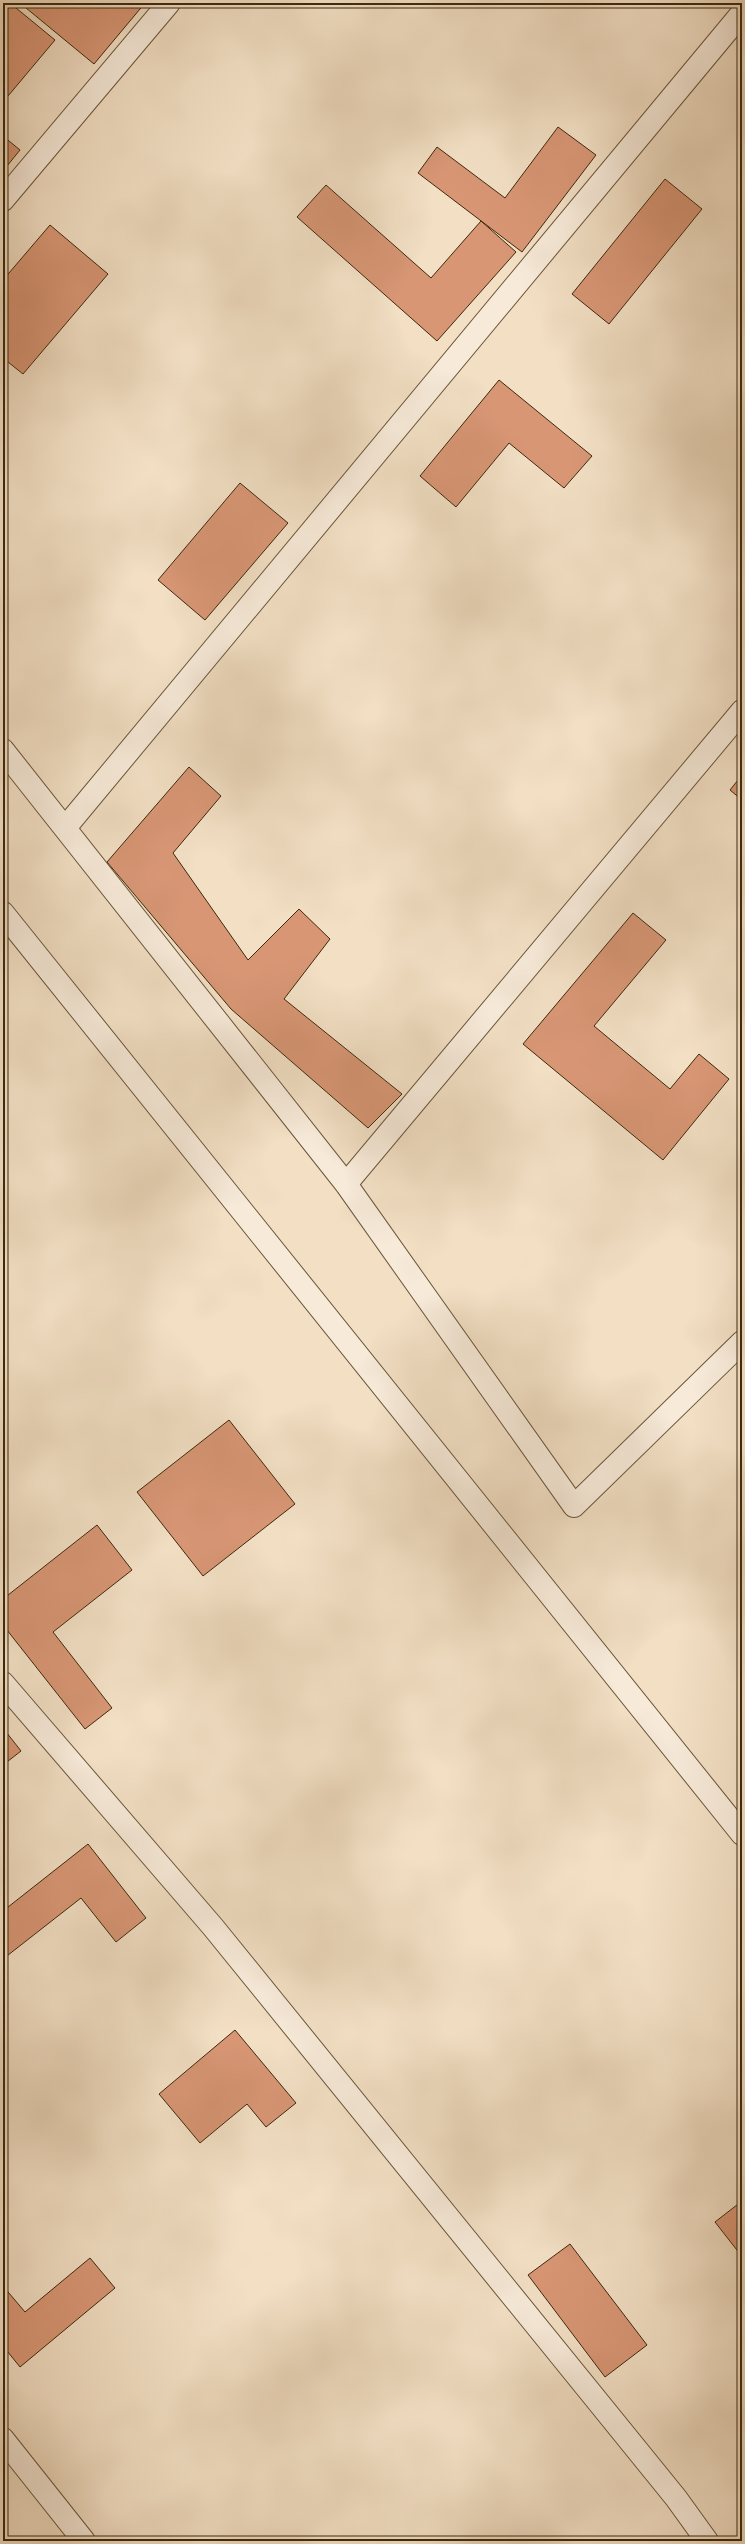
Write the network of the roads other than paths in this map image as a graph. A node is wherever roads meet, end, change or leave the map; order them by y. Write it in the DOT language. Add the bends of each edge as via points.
graph roads {
  1 [pos="169,3"];
  2 [pos="742,13"];
  3 [pos="3,200"];
  4 [pos="742,711"];
  5 [pos="3,750"];
  6 [pos="65,828"];
  7 [pos="3,913"];
  8 [pos="346,1184"];
  9 [pos="742,1342"];
  10 [pos="3,1683"];
  11 [pos="742,1834"];
  12 [pos="3,2440"];
  13 [pos="84,2541"];
  14 [pos="707,2541"];
  1 -- 3 [label="street"];
  2 -- 6 [label="street"];
  4 -- 8 [label="street"];
  5 -- 6 [label="street"];
  6 -- 8 [label="street"];
  7 -- 11 [label="street"];
  8 -- 9 [label="street" via="574,1506"];
  10 -- 14 [label="street" via="213,1928 676,2498"];
  12 -- 13 [label="street"];
}
